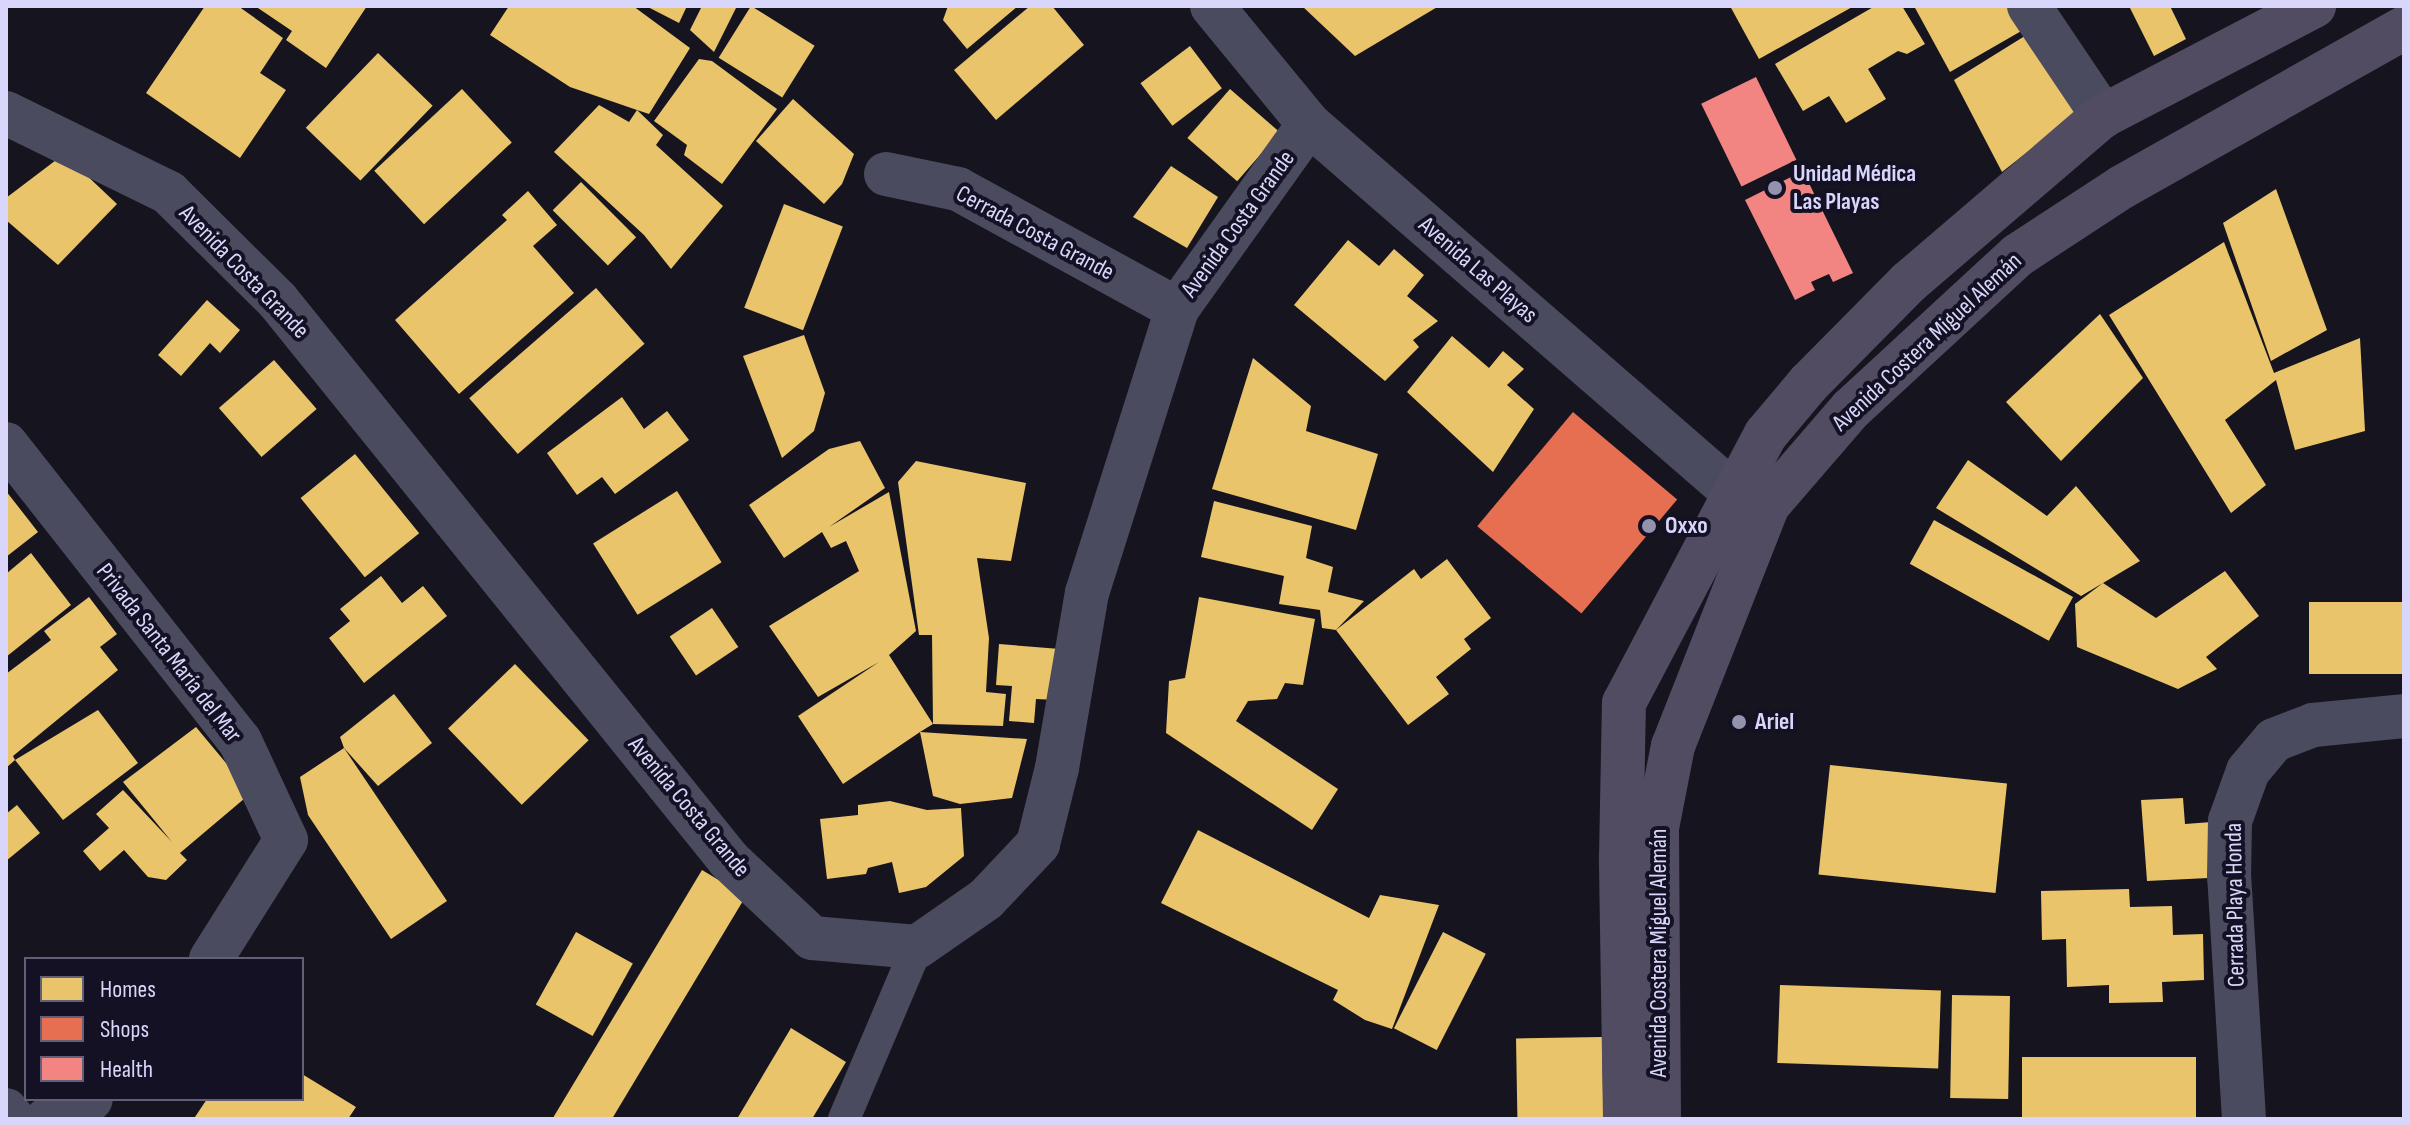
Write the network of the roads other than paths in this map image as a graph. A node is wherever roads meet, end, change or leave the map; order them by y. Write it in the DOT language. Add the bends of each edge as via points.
graph roads {
  1 [pos="1212,6"];
  2 [pos="2029,6"];
  3 [pos="2314,6"];
  4 [pos="2404,28"];
  5 [pos="6,113"];
  6 [pos="2103,116"];
  7 [pos="1309,124"];
  8 [pos="886,174"];
  9 [pos="1177,309"];
  10 [pos="6,444"];
  11 [pos="1750,498"];
  12 [pos="2404,716"];
  13 [pos="917,947"];
  14 [pos="212,957"];
  15 [pos="87,1101"];
  16 [pos="6,1110"];
  17 [pos="13,1119"];
  18 [pos="47,1119"];
  19 [pos="844,1119"];
  20 [pos="1625,1119"];
  21 [pos="1659,1119"];
  22 [pos="2244,1119"];
  1 -- 7 [label="street, Avenida Las Playas"];
  2 -- 6 [label="street"];
  3 -- 6 [label="main road, Avenida Costera Miguel Alemán"];
  4 -- 11 [label="main road, Avenida Costera Miguel Alemán" via="2122,187 2018,255"];
  5 -- 13 [label="street, Avenida Costa Grande" via="169,193 278,301 729,860 812,938"];
  6 -- 11 [label="main road, Avenida Costera Miguel Alemán" via="1909,282 1809,383 1766,434"];
  7 -- 9 [label="street, Avenida Costa Grande"];
  7 -- 11 [label="street, Avenida Las Playas"];
  8 -- 9 [label="street, Cerrada Costa Grande" via="958,189"];
  9 -- 13 [label="street, Avenida Costa Grande" via="1087,593 1057,768 1038,844 986,899"];
  10 -- 14 [label="street, Privada Santa María del Mar" via="240,741 286,840"];
  11 -- 20 [label="main road, Avenida Costera Miguel Alemán" via="1624,703"];
  11 -- 21 [label="main road, Avenida Costera Miguel Alemán" via="1673,746 1657,828"];
  12 -- 22 [label="street, Cerrada Playa Honda" via="2313,725 2274,740 2248,771 2230,821 2229,877"];
  13 -- 19 [label="lane"];
  15 -- 18 [label="street"];
  16 -- 17 [label="street"];
}
